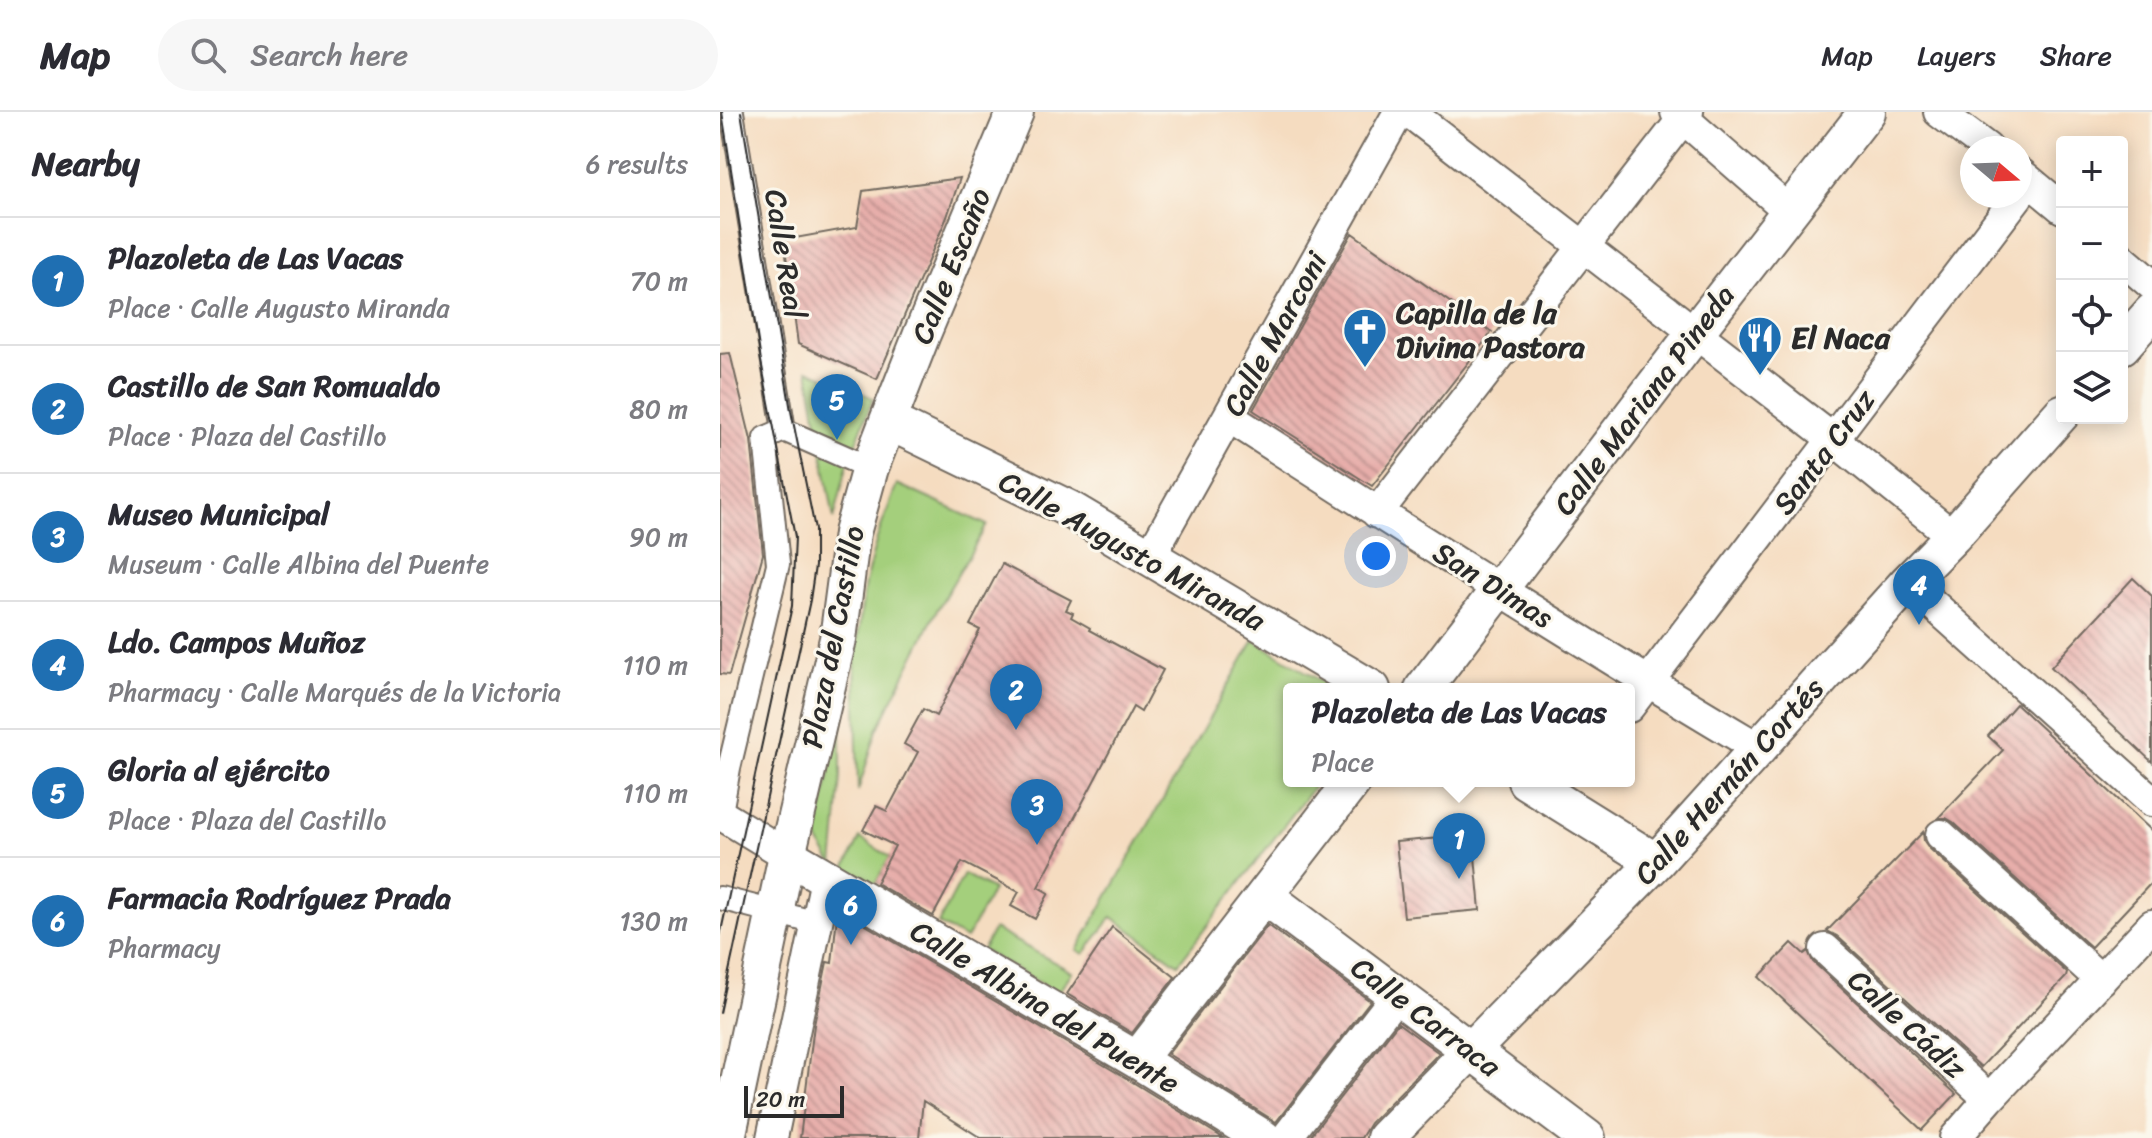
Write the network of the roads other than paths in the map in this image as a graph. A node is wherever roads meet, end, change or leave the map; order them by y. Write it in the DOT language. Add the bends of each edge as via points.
graph roads {
  1 [pos="732,112"];
  2 [pos="1015,112"];
  3 [pos="1399,112"];
  4 [pos="1409,112"];
  5 [pos="1867,112"];
  6 [pos="1939,112"];
  7 [pos="1683,114"];
  8 [pos="1971,136"];
  9 [pos="2032,192"];
  10 [pos="2056,205"];
  11 [pos="2006,208"];
  12 [pos="1789,211"];
  13 [pos="1582,247"];
  14 [pos="2128,264"];
  15 [pos="2152,285"];
  16 [pos="2152,312"];
  17 [pos="1695,333"];
  18 [pos="2128,339"];
  19 [pos="1229,417"];
  20 [pos="2056,420"];
  21 [pos="888,421"];
  22 [pos="784,430"];
  23 [pos="1834,440"];
  24 [pos="870,468"];
  25 [pos="1377,513"];
  26 [pos="1953,536"];
  27 [pos="1150,556"];
  28 [pos="1908,582"];
  29 [pos="1501,589"];
  30 [pos="1648,682"];
  31 [pos="1362,683"];
  32 [pos="1428,683"];
  33 [pos="1635,699"];
  34 [pos="1760,749"];
  35 [pos="1348,787"];
  36 [pos="1565,790"];
  37 [pos="2152,801"];
  38 [pos="720,815"];
  39 [pos="1941,835"];
  40 [pos="787,855"];
  41 [pos="1656,862"];
  42 [pos="826,879"];
  43 [pos="1265,896"];
  44 [pos="720,898"];
  45 [pos="775,912"];
  46 [pos="817,923"];
  47 [pos="2152,925"];
  48 [pos="1825,949"];
  49 [pos="2101,980"];
  50 [pos="1397,995"];
  51 [pos="1472,1051"];
  52 [pos="1137,1060"];
  53 [pos="1989,1099"];
  54 [pos="727,1138"];
  55 [pos="772,1138"];
  56 [pos="1263,1138"];
  57 [pos="1286,1138"];
  58 [pos="1385,1138"];
  59 [pos="1587,1138"];
  60 [pos="1955,1138"];
  1 -- 22 [label="street, Calle Real"];
  2 -- 21 [label="street, Calle Escaño"];
  3 -- 19 [label="street, Calle Marconi"];
  4 -- 13 [label="street"];
  5 -- 12 [label="street, Calle Mariana Pineda"];
  6 -- 8 [label="street"];
  7 -- 12 [label="street"];
  7 -- 13 [label="street"];
  9 -- 10 [label="street"];
  11 -- 23 [label="street, Santa Cruz"];
  12 -- 17 [label="street, Calle Mariana Pineda"];
  13 -- 17 [label="street"];
  13 -- 25 [label="street"];
  14 -- 15 [label="street"];
  16 -- 18 [label="street"];
  17 -- 23 [label="street"];
  17 -- 29 [label="street, Calle Mariana Pineda"];
  19 -- 25 [label="street, San Dimas"];
  19 -- 27 [label="street, Calle Marconi"];
  20 -- 26 [label="street, Calle Hernán Cortés"];
  21 -- 24 [label="street, Plaza del Castillo"];
  21 -- 27 [label="street, Calle Augusto Miranda" via="1069,509"];
  22 -- 24 [label="street"];
  22 -- 38 [label="street" via="765,438 778,564"];
  23 -- 26 [label="street"];
  23 -- 30 [label="street, Santa Cruz"];
  24 -- 40 [label="street, Plaza del Castillo" via="852,533 838,639"];
  25 -- 29 [label="street, San Dimas"];
  26 -- 28 [label="street, Calle Hernán Cortés"];
  27 -- 31 [label="street, Calle Augusto Miranda"];
  28 -- 34 [label="street, Calle Hernán Cortés"];
  28 -- 37 [label="street"];
  29 -- 30 [label="street, San Dimas"];
  29 -- 32 [label="street, Calle Mariana Pineda"];
  30 -- 33 [label="street, Santa Cruz"];
  30 -- 34 [label="street, San Dimas"];
  34 -- 41 [label="street, Calle Hernán Cortés"];
  35 -- 43 [label="street"];
  36 -- 41 [label="street"];
  38 -- 40 [label="street"];
  39 -- 49 [label="street"];
  40 -- 42 [label="street, Calle Albina del Puente"];
  40 -- 45 [label="street, Plaza del Castillo"];
  41 -- 51 [label="street, Calle Hernán Cortés"];
  42 -- 46 [label="street"];
  42 -- 52 [label="street, Calle Albina del Puente"];
  43 -- 50 [label="street, Calle Carraca"];
  43 -- 52 [label="street"];
  44 -- 45 [label="street"];
  45 -- 46 [label="street"];
  45 -- 54 [label="street, Plaza del Castillo"];
  46 -- 55 [label="street"];
  47 -- 49 [label="street"];
  48 -- 53 [label="street, Calle Cádiz"];
  49 -- 53 [label="street"];
  50 -- 51 [label="street, Calle Carraca"];
  50 -- 57 [label="street"];
  51 -- 58 [label="street, Calle Hernán Cortés"];
  51 -- 59 [label="street, Calle Carraca"];
  52 -- 56 [label="street, Calle Albina del Puente"];
  53 -- 60 [label="street"];
}
